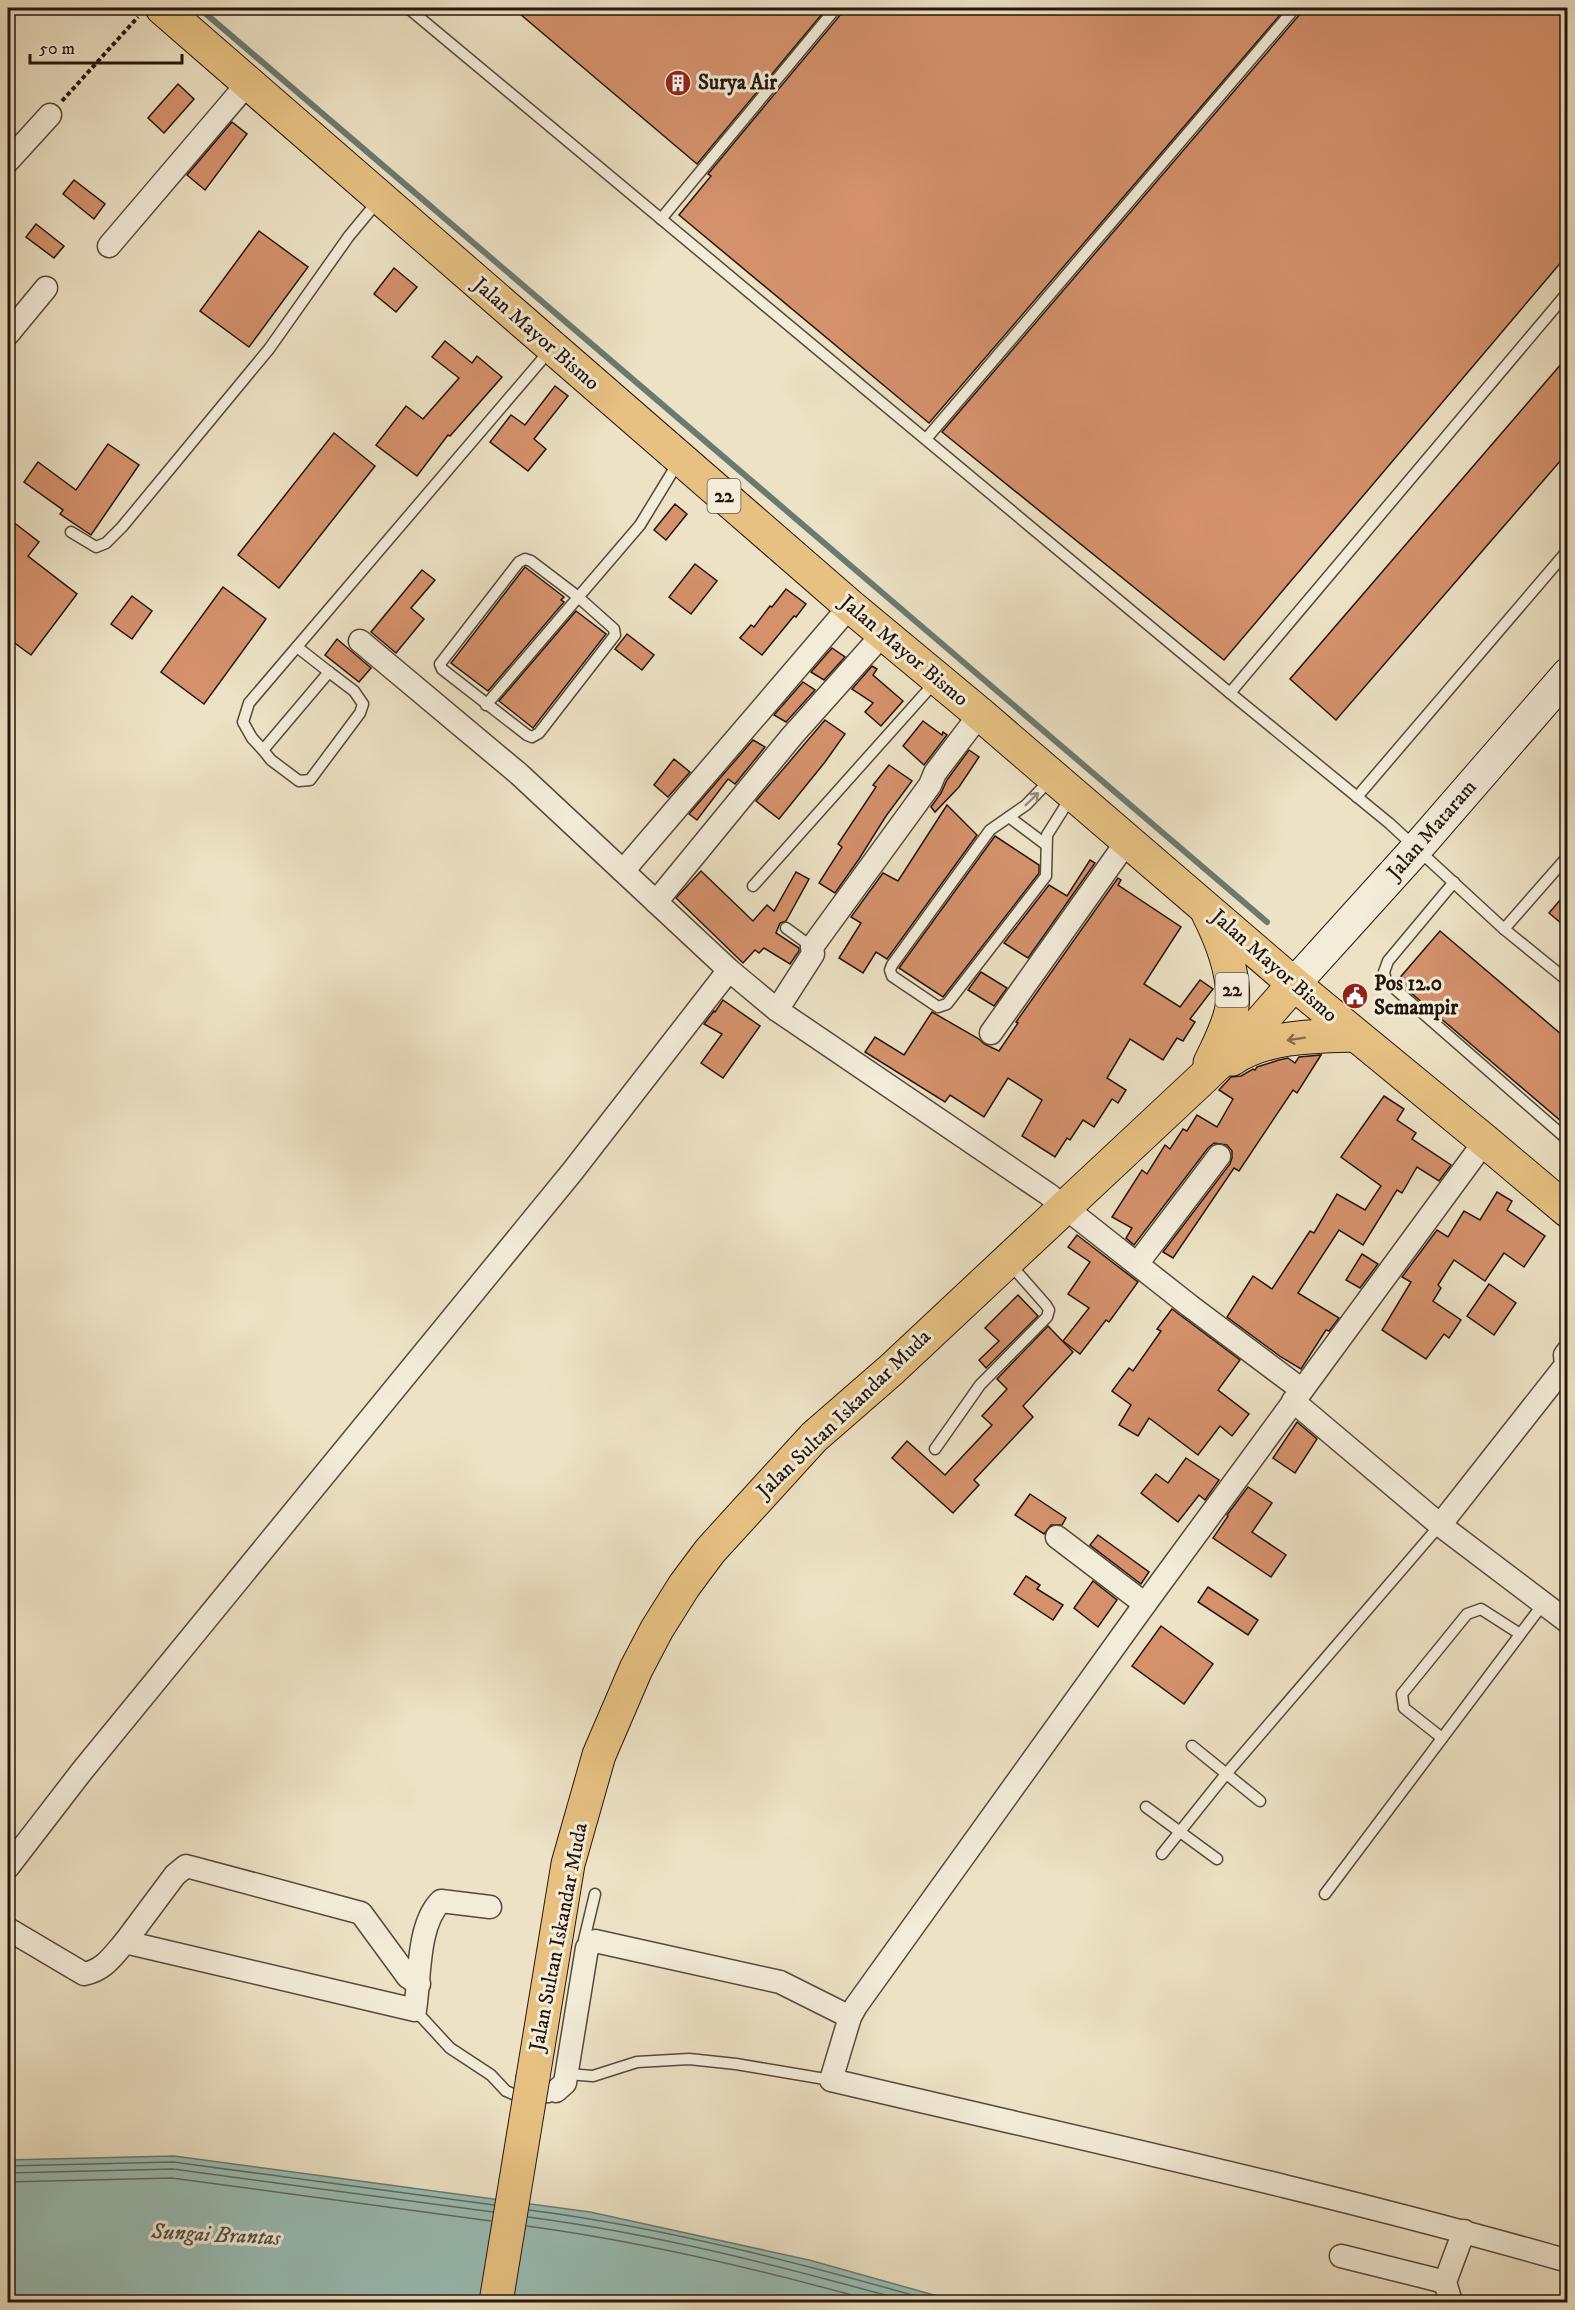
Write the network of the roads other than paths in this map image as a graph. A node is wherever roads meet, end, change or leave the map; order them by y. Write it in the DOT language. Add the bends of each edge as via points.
graph roads {
  1 [pos="408,8"];
  2 [pos="836,8"];
  3 [pos="1295,8"];
  4 [pos="150,12"];
  5 [pos="248,83"];
  6 [pos="50,115"];
  7 [pos="8,161"];
  8 [pos="380,198"];
  9 [pos="661,219"];
  10 [pos="109,246"];
  11 [pos="46,288"];
  12 [pos="1568,292"];
  13 [pos="8,334"];
  14 [pos="551,348"];
  15 [pos="926,439"];
  16 [pos="681,459"];
  17 [pos="71,532"];
  18 [pos="1568,550"];
  19 [pos="577,596"];
  20 [pos="850,606"];
  21 [pos="883,634"];
  22 [pos="360,641"];
  23 [pos="297,647"];
  24 [pos="329,672"];
  25 [pos="1568,674"];
  26 [pos="938,679"];
  27 [pos="1230,693"];
  28 [pos="486,705"];
  29 [pos="981,714"];
  30 [pos="263,750"];
  31 [pos="1063,785"];
  32 [pos="1357,797"];
  33 [pos="1009,818"];
  34 [pos="1128,840"];
  35 [pos="1045,844"];
  36 [pos="1417,848"];
  37 [pos="1568,856"];
  38 [pos="623,871"];
  39 [pos="1454,882"];
  40 [pos="753,886"];
  41 [pos="656,902"];
  42 [pos="1203,905"];
  43 [pos="786,928"];
  44 [pos="1504,929"];
  45 [pos="812,947"];
  46 [pos="729,970"];
  47 [pos="1568,981"];
  48 [pos="1294,984"];
  49 [pos="777,1010"];
  50 [pos="991,1033"];
  51 [pos="1354,1035"];
  52 [pos="1205,1076"];
  53 [pos="1568,1140"];
  54 [pos="1485,1141"];
  55 [pos="1219,1156"];
  56 [pos="1063,1207"];
  57 [pos="1568,1211"];
  58 [pos="1007,1260"];
  59 [pos="1137,1264"];
  60 [pos="1568,1351"];
  61 [pos="1298,1396"];
  62 [pos="935,1449"];
  63 [pos="1440,1525"];
  64 [pos="1057,1537"];
  65 [pos="1145,1604"];
  66 [pos="1543,1604"];
  67 [pos="1568,1622"];
  68 [pos="1520,1634"];
  69 [pos="1442,1738"];
  70 [pos="1192,1746"];
  71 [pos="1226,1774"];
  72 [pos="1260,1801"];
  73 [pos="1146,1807"];
  74 [pos="1180,1831"];
  75 [pos="1162,1854"];
  76 [pos="1217,1859"];
  77 [pos="8,1868"];
  78 [pos="595,1894"];
  79 [pos="1325,1894"];
  80 [pos="490,1907"];
  81 [pos="8,1929"];
  82 [pos="125,1942"];
  83 [pos="590,1944"];
  84 [pos="419,1984"];
  85 [pos="415,2010"];
  86 [pos="850,2017"];
  87 [pos="831,2080"];
  88 [pos="552,2081"];
  89 [pos="1464,2231"];
  90 [pos="1341,2256"];
  91 [pos="1568,2261"];
  92 [pos="1448,2292"];
  93 [pos="496,2302"];
  1 -- 9 [label="lane"];
  2 -- 9 [label="lane"];
  3 -- 15 [label="lane"];
  4 -- 5 [label="main road, 22"];
  5 -- 8 [label="main road, Jalan Mayor Bismo / 22"];
  5 -- 10 [label="street"];
  6 -- 7 [label="street"];
  8 -- 14 [label="main road, Jalan Mayor Bismo / 22"];
  8 -- 17 [label="lane" via="269,349 122,527 96,547"];
  9 -- 15 [label="lane"];
  11 -- 13 [label="street"];
  12 -- 27 [label="lane"];
  14 -- 16 [label="main road, Jalan Mayor Bismo / 22"];
  14 -- 23 [label="lane"];
  15 -- 27 [label="lane"];
  16 -- 19 [label="lane" via="640,525"];
  16 -- 20 [label="main road, Jalan Mayor Bismo / 22"];
  18 -- 32 [label="lane"];
  19 -- 28 [label="lane"];
  19 -- 28 [label="lane" via="614,629 615,635 539,734 526,735"];
  19 -- 28 [label="lane" via="531,561 519,562 440,664"];
  20 -- 21 [label="main road, Jalan Mayor Bismo / 22"];
  20 -- 38 [label="street"];
  21 -- 26 [label="main road, Jalan Mayor Bismo / 22"];
  21 -- 41 [label="street" via="792,736"];
  22 -- 38 [label="street" via="519,774"];
  23 -- 24 [label="lane"];
  23 -- 30 [label="lane" via="249,703 243,722"];
  24 -- 30 [label="lane"];
  24 -- 30 [label="lane" via="354,691 363,704 310,780 299,781"];
  25 -- 36 [label="main road, Jalan Mataram"];
  26 -- 29 [label="main road, Jalan Mayor Bismo / 22"];
  26 -- 40 [label="lane"];
  27 -- 32 [label="lane"];
  29 -- 31 [label="main road, Jalan Mayor Bismo / 22"];
  29 -- 45 [label="street"];
  33 -- 31 [label="lane, one-way"];
  31 -- 34 [label="main road, Jalan Mayor Bismo / 22"];
  31 -- 35 [label="lane"];
  32 -- 36 [label="lane"];
  33 -- 35 [label="lane"];
  33 -- 35 [label="lane" via="990,830 892,965 892,976 938,1007 947,1004 1046,876"];
  34 -- 42 [label="main road, Jalan Mayor Bismo / 22"];
  34 -- 50 [label="street"];
  36 -- 39 [label="lane"];
  36 -- 48 [label="main road, Jalan Mataram"];
  37 -- 44 [label="lane"];
  38 -- 41 [label="street"];
  39 -- 44 [label="lane"];
  39 -- 53 [label="lane" via="1388,961 1386,981"];
  41 -- 46 [label="street"];
  42 -- 48 [label="main road, Jalan Mayor Bismo / 22"];
  42 -- 52 [label="main road, 22" via="1219,936 1232,986 1232,1008"];
  43 -- 45 [label="lane"];
  44 -- 47 [label="lane"];
  45 -- 49 [label="street" via="813,954"];
  46 -- 49 [label="street"];
  46 -- 77 [label="street" via="565,1181 82,1771"];
  48 -- 51 [label="main road, Jalan Mayor Bismo"];
  48 -- 52 [label="main road, Jalan Sultan Iskandar Muda / 22"];
  49 -- 56 [label="street"];
  51 -- 52 [label="main road, one-way" via="1315,1036 1269,1044 1240,1053"];
  51 -- 54 [label="main road, Jalan Mayor Bismo"];
  52 -- 56 [label="main road, Jalan Sultan Iskandar Muda"];
  54 -- 57 [label="main road, Jalan Mayor Bismo"];
  54 -- 61 [label="street"];
  55 -- 59 [label="street"];
  56 -- 58 [label="main road, Jalan Sultan Iskandar Muda"];
  56 -- 59 [label="street"];
  58 -- 62 [label="lane" via="1046,1305 1047,1317 980,1385"];
  58 -- 88 [label="main road, Jalan Sultan Iskandar Muda" via="814,1437 710,1551 657,1629 599,1755 568,1864"];
  59 -- 61 [label="street"];
  60 -- 63 [label="street" via="1564,1355 1566,1365"];
  61 -- 63 [label="street"];
  61 -- 65 [label="street"];
  63 -- 66 [label="street"];
  63 -- 71 [label="lane"];
  64 -- 65 [label="street"];
  65 -- 86 [label="street"];
  66 -- 67 [label="street"];
  66 -- 68 [label="lane"];
  68 -- 69 [label="lane"];
  68 -- 69 [label="lane" via="1481,1609 1467,1614 1402,1694 1404,1708"];
  69 -- 79 [label="lane"];
  70 -- 71 [label="lane"];
  71 -- 72 [label="lane"];
  71 -- 74 [label="lane"];
  73 -- 74 [label="lane"];
  74 -- 75 [label="lane"];
  74 -- 76 [label="lane"];
  78 -- 83 [label="lane" via="584,1940"];
  80 -- 84 [label="street" via="441,1901 436,1906 423,1937"];
  81 -- 82 [label="street" via="84,1974 104,1967"];
  82 -- 84 [label="street" via="186,1866 360,1913 408,1977"];
  82 -- 85 [label="street"];
  83 -- 86 [label="street" via="595,1941 780,1982"];
  83 -- 88 [label="street"];
  84 -- 85 [label="street"];
  85 -- 88 [label="lane" via="450,2048 491,2075 506,2091 518,2096 549,2097"];
  86 -- 87 [label="street"];
  87 -- 88 [label="lane" via="689,2060 637,2062 593,2076"];
  87 -- 89 [label="street"];
  88 -- 93 [label="main road, Jalan Sultan Iskandar Muda, bridge"];
  89 -- 91 [label="street"];
  89 -- 92 [label="street"];
  90 -- 92 [label="street"];
}
